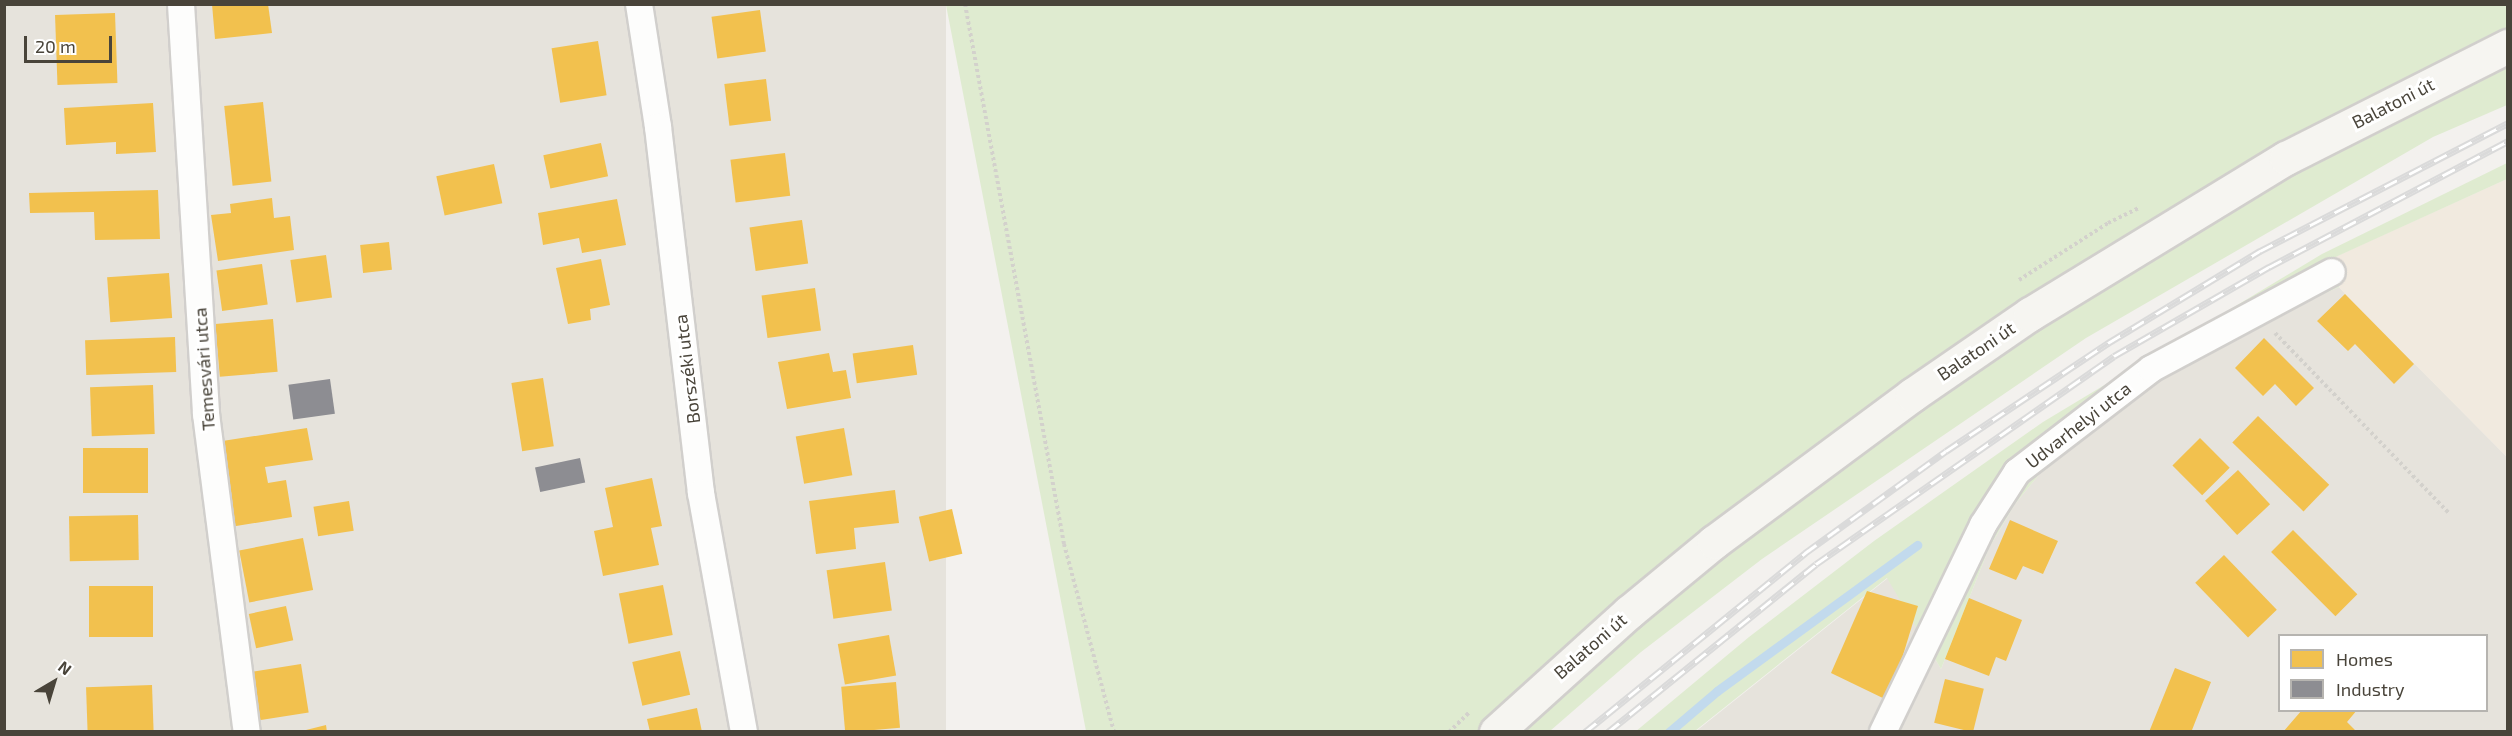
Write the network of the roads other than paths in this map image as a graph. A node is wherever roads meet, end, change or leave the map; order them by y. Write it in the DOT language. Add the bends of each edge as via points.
graph roads {
  1 [pos="181,4"];
  2 [pos="639,4"];
  3 [pos="2508,46"];
  4 [pos="2332,272"];
  5 [pos="247,732"];
  6 [pos="744,732"];
  7 [pos="1496,732"];
  8 [pos="1883,732"];
  1 -- 5 [label="street, Temesvári utca" via="206,414"];
  2 -- 6 [label="street, Borszéki utca" via="658,128 701,493"];
  3 -- 7 [label="main road, Balatoni út" via="2286,158 2030,314 1912,395 1714,543 1629,612"];
  4 -- 8 [label="street, Udvarhelyi utca" via="2151,369 2018,472 1983,525"];
}
